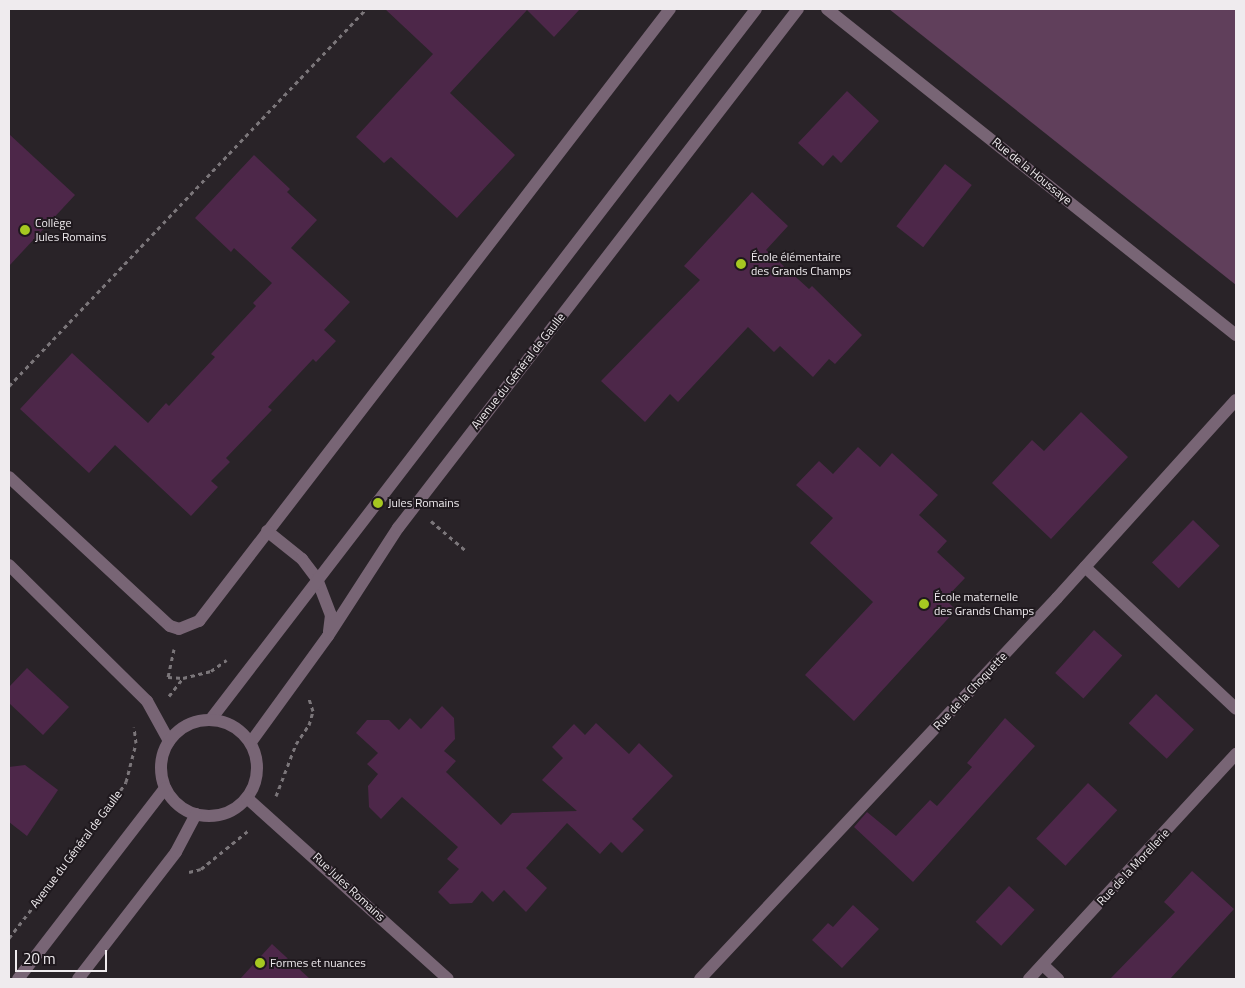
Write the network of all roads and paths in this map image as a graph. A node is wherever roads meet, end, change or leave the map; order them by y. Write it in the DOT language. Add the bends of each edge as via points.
graph roads {
  1 [pos="366,9"];
  2 [pos="670,9"];
  3 [pos="756,9"];
  4 [pos="798,9"];
  5 [pos="826,9"];
  6 [pos="1236,335"];
  7 [pos="9,386"];
  8 [pos="1236,400"];
  9 [pos="9,476"];
  10 [pos="424,516"];
  11 [pos="267,531"];
  12 [pos="465,550"];
  13 [pos="9,564"];
  14 [pos="1085,568"];
  15 [pos="317,579"];
  16 [pos="179,629"];
  17 [pos="328,636"];
  18 [pos="232,656"];
  19 [pos="183,678"];
  20 [pos="308,696"];
  21 [pos="152,708"];
  22 [pos="1236,709"];
  23 [pos="211,719"];
  24 [pos="169,741"];
  25 [pos="251,742"];
  26 [pos="1236,754"];
  27 [pos="165,788"];
  28 [pos="247,798"];
  29 [pos="266,813"];
  30 [pos="196,814"];
  31 [pos="185,873"];
  32 [pos="9,938"];
  33 [pos="1043,964"];
  34 [pos="18,979"];
  35 [pos="78,979"];
  36 [pos="448,979"];
  37 [pos="700,979"];
  38 [pos="1029,979"];
  39 [pos="1058,979"];
  1 -- 7 [label="path"];
  2 -- 11 [label="street"];
  3 -- 15 [label="street"];
  4 -- 17 [label="street, Avenue du Général de Gaulle" via="398,528"];
  5 -- 6 [label="street, Rue de la Houssaye"];
  8 -- 14 [label="street, Rue de la Choquette"];
  9 -- 16 [label="street" via="170,626"];
  10 -- 12 [label="path"];
  11 -- 15 [label="street" via="302,558"];
  11 -- 16 [label="street" via="205,616"];
  13 -- 21 [label="street" via="116,667"];
  14 -- 22 [label="street"];
  14 -- 37 [label="street, Rue de la Choquette"];
  15 -- 17 [label="street" via="331,615"];
  15 -- 23 [label="street"];
  16 -- 19 [label="path" via="168,677"];
  17 -- 25 [label="street, Avenue du Général de Gaulle"];
  18 -- 19 [label="path" via="211,671"];
  19 -- 21 [label="path, Avenue du Général de Gaulle" via="166,700"];
  20 -- 29 [label="path" via="313,711 309,725 296,744 280,789"];
  21 -- 24 [label="street"];
  21 -- 32 [label="path, Avenue du Général de Gaulle" via="133,720 136,743 126,782 103,817"];
  23 -- 24 [label="street" via="187,725"];
  23 -- 25 [label="street" via="234,726"];
  24 -- 27 [label="street" via="161,764"];
  25 -- 28 [label="street" via="258,771"];
  26 -- 33 [label="street, Rue de la Morellerie"];
  27 -- 30 [label="street" via="173,800"];
  27 -- 34 [label="street"];
  28 -- 29 [label="street, Rue Jules Romains"];
  28 -- 30 [label="street" via="219,815"];
  29 -- 31 [label="path" via="237,843 201,869"];
  29 -- 36 [label="street, Rue Jules Romains"];
  30 -- 35 [label="street" via="176,852"];
  33 -- 38 [label="street, Rue de la Morellerie"];
  33 -- 39 [label="street"];
}
